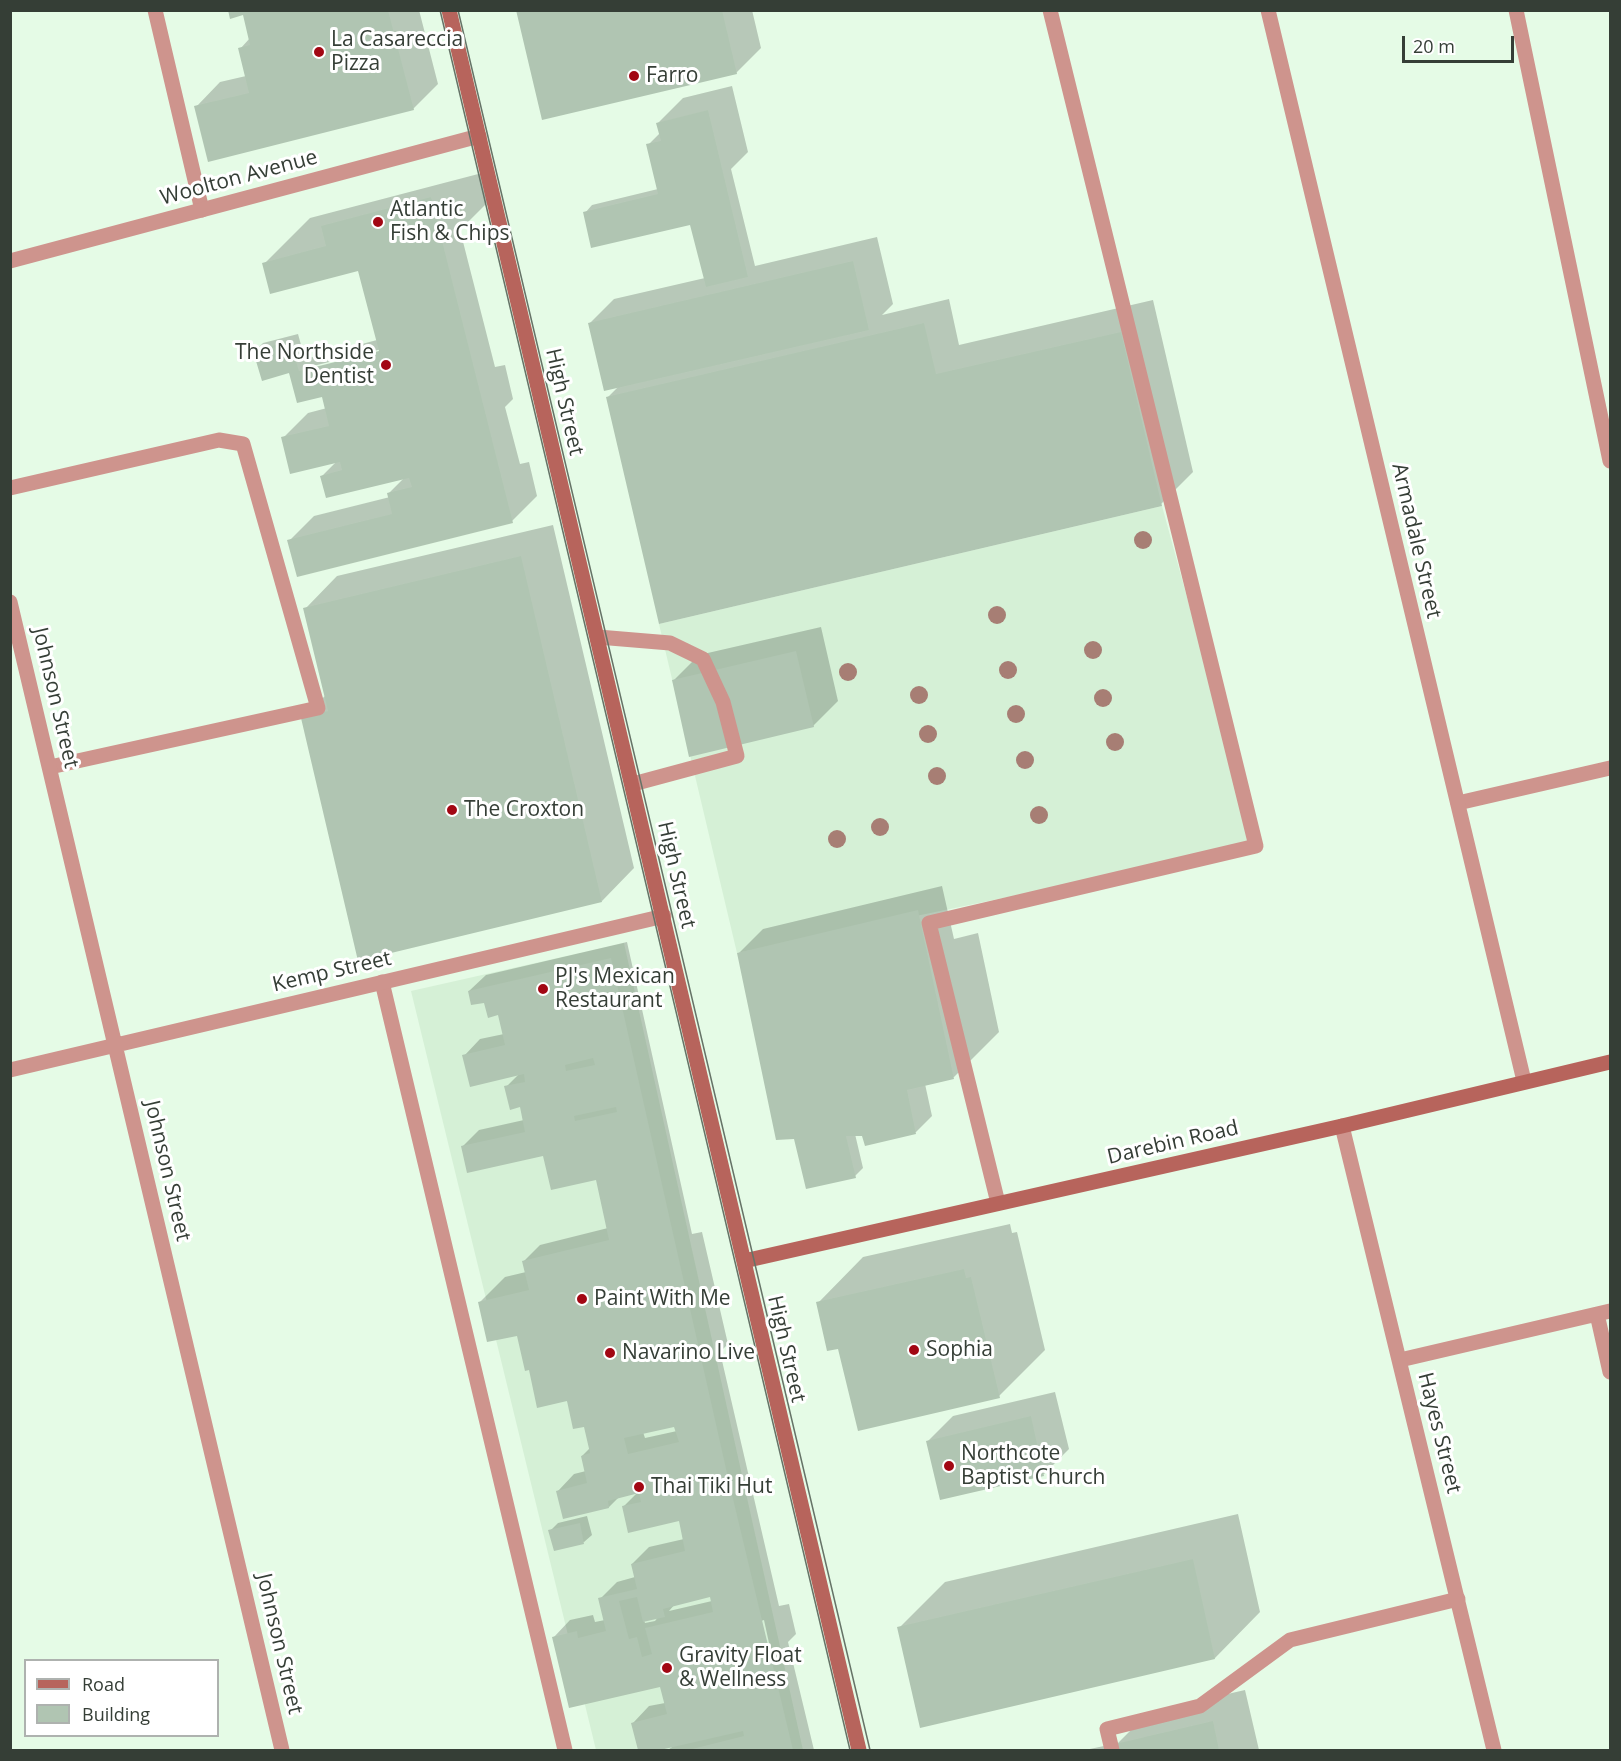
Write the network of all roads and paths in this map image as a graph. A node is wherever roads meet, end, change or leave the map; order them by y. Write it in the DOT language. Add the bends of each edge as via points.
graph roads {
  1 [pos="155,10"];
  2 [pos="449,10"];
  3 [pos="1050,10"];
  4 [pos="1268,10"];
  5 [pos="1516,10"];
  6 [pos="479,136"];
  7 [pos="202,210"];
  8 [pos="10,261"];
  9 [pos="1611,461"];
  10 [pos="10,488"];
  11 [pos="10,602"];
  12 [pos="598,637"];
  13 [pos="50,767"];
  14 [pos="1611,768"];
  15 [pos="633,784"];
  16 [pos="1458,803"];
  17 [pos="664,916"];
  18 [pos="382,982"];
  19 [pos="115,1045"];
  20 [pos="1611,1062"];
  21 [pos="10,1070"];
  22 [pos="1524,1081"];
  23 [pos="1342,1126"];
  24 [pos="998,1203"];
  25 [pos="744,1261"];
  26 [pos="1604,1313"];
  27 [pos="1400,1360"];
  28 [pos="1611,1372"];
  29 [pos="1458,1599"];
  30 [pos="282,1750"];
  31 [pos="565,1750"];
  32 [pos="859,1750"];
  33 [pos="1112,1750"];
  34 [pos="1494,1750"];
  1 -- 7 [label="street"];
  2 -- 6 [label="main road, High Street"];
  3 -- 24 [label="street" via="1256,846 929,923"];
  4 -- 16 [label="street, Armadale Street"];
  5 -- 9 [label="street"];
  6 -- 7 [label="street, Woolton Avenue"];
  6 -- 12 [label="main road, High Street"];
  7 -- 8 [label="street, Woolton Avenue"];
  10 -- 13 [label="street" via="219,440 243,444 318,708"];
  11 -- 13 [label="street, Johnson Street"];
  12 -- 15 [label="main road, High Street"];
  12 -- 15 [label="street" via="670,644 703,659 723,702 737,756"];
  13 -- 19 [label="street, Johnson Street"];
  14 -- 16 [label="street"];
  15 -- 17 [label="main road, High Street"];
  16 -- 22 [label="street, Armadale Street"];
  17 -- 18 [label="street, Kemp Street"];
  17 -- 25 [label="main road, High Street"];
  18 -- 19 [label="street, Kemp Street"];
  18 -- 31 [label="street"];
  19 -- 21 [label="street, Kemp Street"];
  19 -- 30 [label="street, Johnson Street"];
  20 -- 22 [label="main road, Darebin Road"];
  22 -- 23 [label="main road, Darebin Road"];
  23 -- 24 [label="main road, Darebin Road"];
  23 -- 27 [label="street, Hayes Street"];
  24 -- 25 [label="main road, Darebin Road"];
  25 -- 32 [label="main road, High Street"];
  26 -- 27 [label="street"];
  26 -- 28 [label="street"];
  27 -- 29 [label="street, Hayes Street"];
  29 -- 33 [label="street" via="1290,1640 1200,1706 1107,1729"];
  29 -- 34 [label="street, Hayes Street"];
}
